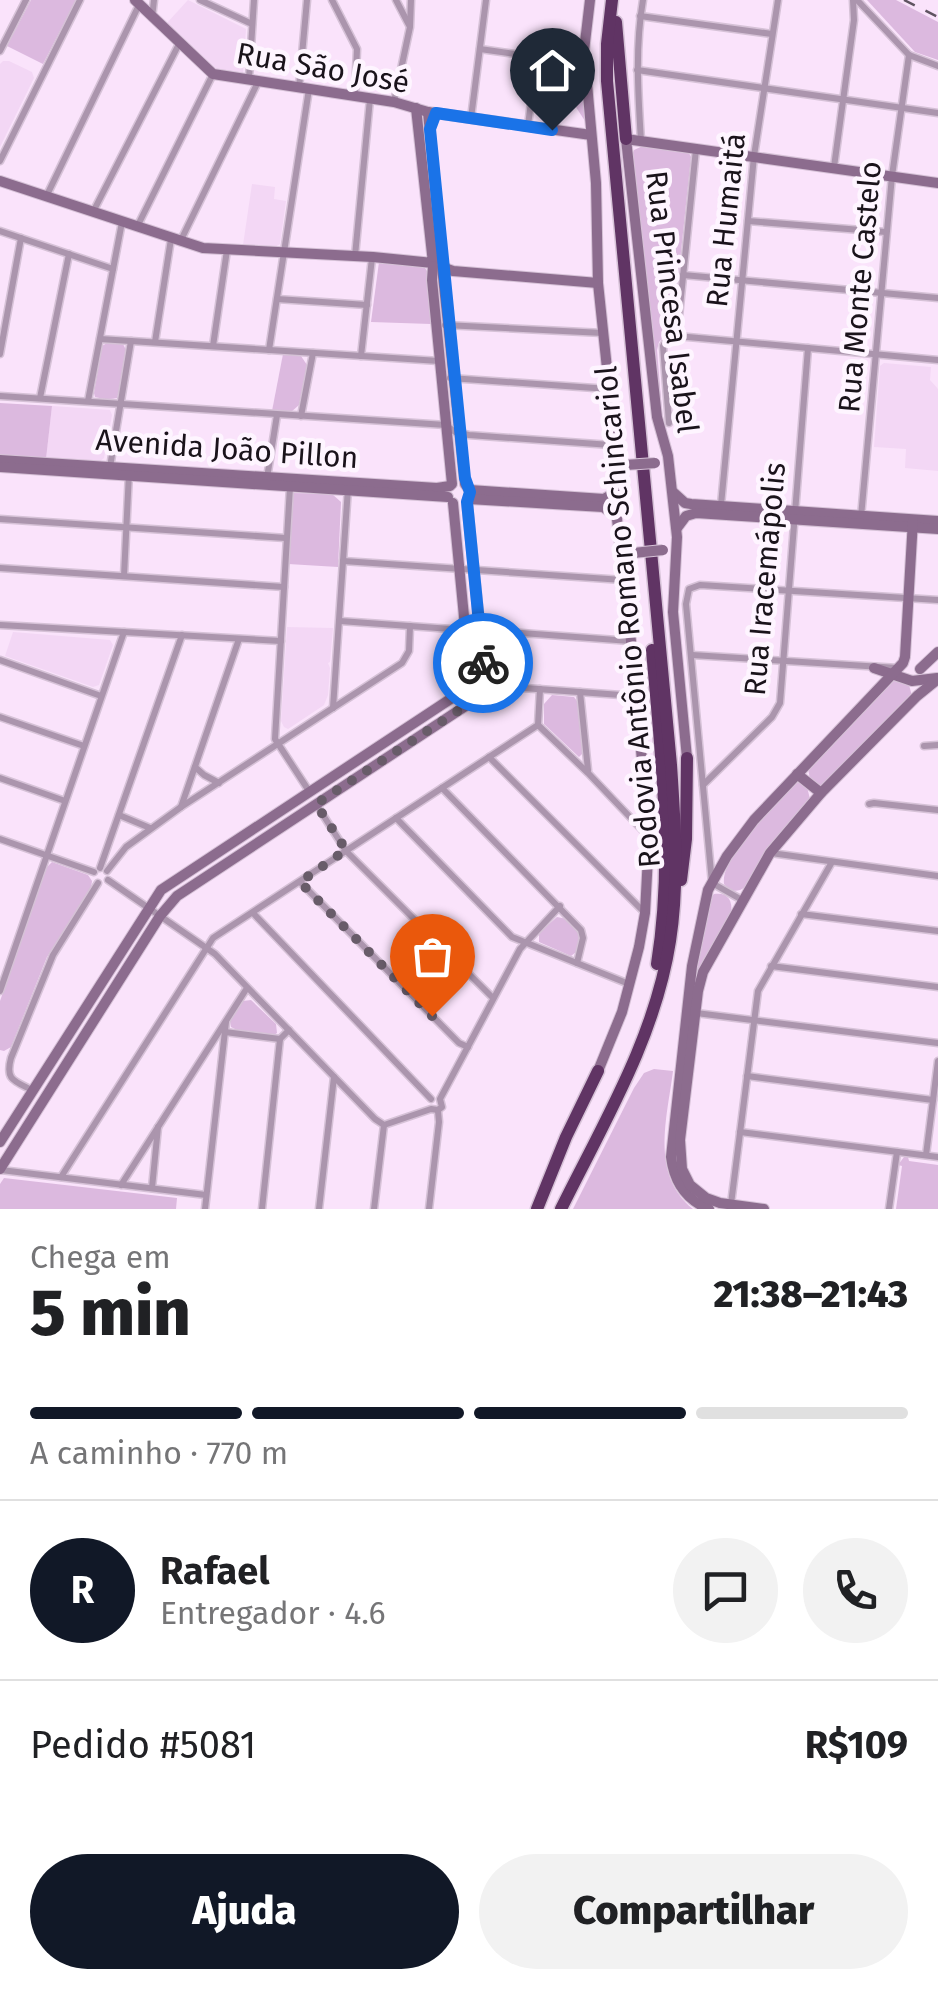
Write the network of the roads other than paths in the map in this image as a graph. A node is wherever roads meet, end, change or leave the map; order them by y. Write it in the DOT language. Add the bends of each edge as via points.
graph roads {
  1 [pos="26,0"];
  2 [pos="80,0"];
  3 [pos="154,0"];
  4 [pos="254,0"];
  5 [pos="307,0"];
  6 [pos="332,0"];
  7 [pos="396,0"];
  8 [pos="411,0"];
  9 [pos="486,0"];
  10 [pos="590,0"];
  11 [pos="603,0"];
  12 [pos="614,0"];
  13 [pos="643,0"];
  14 [pos="778,0"];
  15 [pos="855,0"];
  16 [pos="203,1"];
  17 [pos="137,2"];
  18 [pos="640,16"];
  19 [pos="872,16"];
  20 [pos="152,18"];
  21 [pos="854,20"];
  22 [pos="252,24"];
  23 [pos="410,27"];
  24 [pos="772,34"];
  25 [pos="179,44"];
  26 [pos="480,49"];
  27 [pos="0,50"];
  28 [pos="909,56"];
  29 [pos="938,66"];
  30 [pos="637,70"];
  31 [pos="213,74"];
  32 [pos="254,80"];
  33 [pos="304,88"];
  34 [pos="764,88"];
  35 [pos="354,96"];
  36 [pos="370,99"];
  37 [pos="842,99"];
  38 [pos="394,102"];
  39 [pos="902,107"];
  40 [pos="416,108"];
  41 [pos="432,113"];
  42 [pos="938,113"];
  43 [pos="470,118"];
  44 [pos="528,126"];
  45 [pos="591,135"];
  46 [pos="634,140"];
  47 [pos="696,148"];
  48 [pos="754,156"];
  49 [pos="0,161"];
  50 [pos="834,167"];
  51 [pos="892,176"];
  52 [pos="0,181"];
  53 [pos="938,183"];
  54 [pos="46,196"];
  55 [pos="93,212"];
  56 [pos="748,221"];
  57 [pos="122,222"];
  58 [pos="137,227"];
  59 [pos="0,231"];
  60 [pos="887,232"];
  61 [pos="22,238"];
  62 [pos="176,240"];
  63 [pos="227,249"];
  64 [pos="284,252"];
  65 [pos="69,254"];
  66 [pos="356,256"];
  67 [pos="372,257"];
  68 [pos="438,265"];
  69 [pos="113,269"];
  70 [pos="683,276"];
  71 [pos="742,281"];
  72 [pos="598,282"];
  73 [pos="881,293"];
  74 [pos="938,298"];
  75 [pos="277,300"];
  76 [pos="367,304"];
  77 [pos="450,324"];
  78 [pos="436,326"];
  79 [pos="603,333"];
  80 [pos="676,336"];
  81 [pos="100,339"];
  82 [pos="131,340"];
  83 [pos="155,342"];
  84 [pos="736,342"];
  85 [pos="212,346"];
  86 [pos="808,348"];
  87 [pos="269,350"];
  88 [pos="313,352"];
  89 [pos="0,354"];
  90 [pos="876,354"];
  91 [pos="361,356"];
  92 [pos="938,360"];
  93 [pos="439,361"];
  94 [pos="440,378"];
  95 [pos="455,379"];
  96 [pos="609,389"];
  97 [pos="0,396"];
  98 [pos="40,398"];
  99 [pos="88,402"];
  100 [pos="120,404"];
  101 [pos="277,414"];
  102 [pos="301,416"];
  103 [pos="669,423"];
  104 [pos="446,425"];
  105 [pos="460,433"];
  106 [pos="611,445"];
  107 [pos="0,463"];
  108 [pos="109,471"];
  109 [pos="129,472"];
  110 [pos="670,472"];
  111 [pos="612,475"];
  112 [pos="267,481"];
  113 [pos="290,486"];
  114 [pos="348,487"];
  115 [pos="672,491"];
  116 [pos="451,493"];
  117 [pos="468,493"];
  118 [pos="614,494"];
  119 [pos="721,506"];
  120 [pos="795,515"];
  121 [pos="616,516"];
  122 [pos="0,519"];
  123 [pos="861,520"];
  124 [pos="912,524"];
  125 [pos="938,525"];
  126 [pos="126,527"];
  127 [pos="676,533"];
  128 [pos="286,538"];
  129 [pos="619,546"];
  130 [pos="343,561"];
  131 [pos="0,568"];
  132 [pos="459,569"];
  133 [pos="474,570"];
  134 [pos="124,576"];
  135 [pos="623,580"];
  136 [pos="284,586"];
  137 [pos="790,591"];
  138 [pos="908,598"];
  139 [pos="938,600"];
  140 [pos="340,620"];
  141 [pos="410,626"];
  142 [pos="1,628"];
  143 [pos="465,630"];
  144 [pos="480,630"];
  145 [pos="124,632"];
  146 [pos="182,636"];
  147 [pos="239,639"];
  148 [pos="280,641"];
  149 [pos="631,641"];
  150 [pos="938,652"];
  151 [pos="692,654"];
  152 [pos="0,660"];
  153 [pos="784,662"];
  154 [pos="874,668"];
  155 [pos="923,671"];
  156 [pos="898,673"];
  157 [pos="938,677"];
  158 [pos="468,680"];
  159 [pos="335,682"];
  160 [pos="482,685"];
  161 [pos="880,688"];
  162 [pos="540,689"];
  163 [pos="580,692"];
  164 [pos="102,696"];
  165 [pos="636,696"];
  166 [pos="918,696"];
  167 [pos="350,697"];
  168 [pos="333,708"];
  169 [pos="0,717"];
  170 [pos="538,725"];
  171 [pos="278,744"];
  172 [pos="938,745"];
  173 [pos="84,746"];
  174 [pos="924,746"];
  175 [pos="489,757"];
  176 [pos="686,758"];
  177 [pos="195,767"];
  178 [pos="588,772"];
  179 [pos="796,774"];
  180 [pos="0,778"];
  181 [pos="326,780"];
  182 [pos="220,783"];
  183 [pos="703,785"];
  184 [pos="442,788"];
  185 [pos="309,791"];
  186 [pos="334,792"];
  187 [pos="820,793"];
  188 [pos="64,801"];
  189 [pos="293,802"];
  190 [pos="316,804"];
  191 [pos="869,804"];
  192 [pos="181,807"];
  193 [pos="938,810"];
  194 [pos="301,814"];
  195 [pos="119,815"];
  196 [pos="396,818"];
  197 [pos="152,828"];
  198 [pos="648,836"];
  199 [pos="0,839"];
  200 [pos="346,850"];
  201 [pos="770,853"];
  202 [pos="47,855"];
  203 [pos="832,862"];
  204 [pos="101,870"];
  205 [pos="938,876"];
  206 [pos="108,880"];
  207 [pos="98,882"];
  208 [pos="300,882"];
  209 [pos="712,884"];
  210 [pos="742,900"];
  211 [pos="560,906"];
  212 [pos="148,908"];
  213 [pos="645,913"];
  214 [pos="253,914"];
  215 [pos="801,914"];
  216 [pos="160,916"];
  217 [pos="672,921"];
  218 [pos="938,931"];
  219 [pos="525,943"];
  220 [pos="206,948"];
  221 [pos="578,963"];
  222 [pos="771,966"];
  223 [pos="630,985"];
  224 [pos="248,987"];
  225 [pos="938,987"];
  226 [pos="0,991"];
  227 [pos="493,998"];
  228 [pos="691,1012"];
  229 [pos="754,1020"];
  230 [pos="226,1021"];
  231 [pos="289,1030"];
  232 [pos="225,1032"];
  233 [pos="280,1039"];
  234 [pos="938,1042"];
  235 [pos="468,1047"];
  236 [pos="0,1054"];
  237 [pos="205,1054"];
  238 [pos="11,1058"];
  239 [pos="222,1058"];
  240 [pos="938,1061"];
  241 [pos="598,1071"];
  242 [pos="747,1076"];
  243 [pos="334,1077"];
  244 [pos="32,1090"];
  245 [pos="436,1099"];
  246 [pos="933,1100"];
  247 [pos="435,1110"];
  248 [pos="384,1125"];
  249 [pos="159,1126"];
  250 [pos="740,1132"];
  251 [pos="0,1142"];
  252 [pos="897,1152"];
  253 [pos="926,1155"];
  254 [pos="938,1157"];
  255 [pos="0,1170"];
  256 [pos="61,1177"];
  257 [pos="121,1184"];
  258 [pos="152,1188"];
  259 [pos="206,1195"];
  260 [pos="731,1207"];
  261 [pos="205,1209"];
  262 [pos="262,1209"];
  263 [pos="318,1209"];
  264 [pos="374,1209"];
  265 [pos="429,1209"];
  266 [pos="537,1209"];
  267 [pos="553,1209"];
  268 [pos="561,1209"];
  269 [pos="709,1209"];
  270 [pos="764,1209"];
  271 [pos="888,1209"];
  1 -- 27 [label="street"];
  2 -- 49 [label="street"];
  3 -- 20 [label="street"];
  4 -- 22 [label="street"];
  5 -- 33 [label="street"];
  6 -- 35 [label="street" via="357,50"];
  7 -- 23 [label="street"];
  8 -- 23 [label="street"];
  9 -- 26 [label="street"];
  10 -- 45 [label="street" via="584,51"];
  11 -- 267 [label="highway, Rodovia Antônio Romano Schincariol" via="600,99 662,766 664,895 657,964 639,1026"];
  12 -- 46 [label="highway"];
  12 -- 217 [label="highway, Rodovia Antônio Romano Schincariol" via="607,80 671,766"];
  13 -- 18 [label="street, Rua Princesa Isabel"];
  14 -- 24 [label="street, Rua Humaitá"];
  15 -- 19 [label="street"];
  15 -- 21 [label="street"];
  16 -- 22 [label="street"];
  17 -- 20 [label="street, Rua São José"];
  17 -- 54 [label="street"];
  18 -- 24 [label="street"];
  18 -- 30 [label="street, Rua Princesa Isabel"];
  19 -- 21 [label="street"];
  19 -- 28 [label="street"];
  20 -- 25 [label="street, Rua São José"];
  21 -- 37 [label="street"];
  22 -- 32 [label="street"];
  23 -- 38 [label="street"];
  24 -- 34 [label="street, Rua Humaitá"];
  25 -- 31 [label="street, Rua São José"];
  25 -- 55 [label="street"];
  26 -- 43 [label="street"];
  26 -- 44 [label="street" via="522,55 534,65"];
  28 -- 29 [label="street"];
  28 -- 39 [label="street, Rua Monte Castelo"];
  30 -- 34 [label="street"];
  30 -- 46 [label="street, Rua Princesa Isabel"];
  31 -- 32 [label="street, Rua São José"];
  31 -- 58 [label="street"];
  32 -- 33 [label="street, Rua São José"];
  32 -- 62 [label="street"];
  33 -- 35 [label="street, Rua São José"];
  33 -- 64 [label="street"];
  34 -- 37 [label="street"];
  34 -- 48 [label="street, Rua Humaitá"];
  35 -- 36 [label="street, Rua São José"];
  36 -- 38 [label="street, Rua São José"];
  36 -- 66 [label="street"];
  37 -- 39 [label="street"];
  37 -- 50 [label="street"];
  38 -- 40 [label="street, Rua São José"];
  39 -- 42 [label="street"];
  39 -- 51 [label="street, Rua Monte Castelo"];
  40 -- 41 [label="street, Rua São José"];
  40 -- 68 [label="street"];
  41 -- 43 [label="street, Rua São José"];
  41 -- 68 [label="street"];
  43 -- 44 [label="street, Rua São José"];
  44 -- 45 [label="street, Rua São José"];
  45 -- 72 [label="street"];
  46 -- 47 [label="street"];
  46 -- 110 [label="street, Rua Princesa Isabel" via="658,418"];
  47 -- 48 [label="street"];
  47 -- 70 [label="street"];
  48 -- 50 [label="street"];
  48 -- 56 [label="street, Rua Humaitá"];
  50 -- 51 [label="street"];
  51 -- 53 [label="street"];
  51 -- 60 [label="street, Rua Monte Castelo"];
  52 -- 54 [label="street"];
  54 -- 55 [label="street"];
  55 -- 57 [label="street"];
  56 -- 60 [label="street"];
  56 -- 71 [label="street, Rua Humaitá"];
  57 -- 58 [label="street"];
  57 -- 69 [label="street"];
  58 -- 62 [label="street"];
  59 -- 61 [label="street"];
  60 -- 73 [label="street, Rua Monte Castelo"];
  61 -- 65 [label="street"];
  61 -- 89 [label="street"];
  62 -- 63 [label="street"];
  62 -- 83 [label="street"];
  63 -- 64 [label="street"];
  63 -- 85 [label="street"];
  64 -- 66 [label="street"];
  64 -- 75 [label="street"];
  65 -- 69 [label="street"];
  65 -- 98 [label="street"];
  66 -- 67 [label="street"];
  67 -- 68 [label="street"];
  67 -- 76 [label="street"];
  68 -- 72 [label="street"];
  68 -- 77 [label="street"];
  68 -- 78 [label="street" via="431,270"];
  69 -- 81 [label="street"];
  70 -- 71 [label="street"];
  70 -- 80 [label="street"];
  71 -- 73 [label="street"];
  71 -- 84 [label="street, Rua Humaitá"];
  72 -- 79 [label="street"];
  73 -- 74 [label="street"];
  73 -- 90 [label="street, Rua Monte Castelo"];
  75 -- 76 [label="street"];
  75 -- 87 [label="street"];
  76 -- 91 [label="street"];
  77 -- 78 [label="street"];
  77 -- 79 [label="street"];
  77 -- 95 [label="street"];
  78 -- 93 [label="street"];
  79 -- 96 [label="street"];
  80 -- 84 [label="street"];
  80 -- 103 [label="street, Rua Princesa Isabel" via="663,346"];
  81 -- 82 [label="street"];
  81 -- 99 [label="street"];
  82 -- 83 [label="street"];
  82 -- 100 [label="street"];
  83 -- 85 [label="street"];
  84 -- 86 [label="street"];
  84 -- 119 [label="street, Rua Humaitá"];
  85 -- 87 [label="street"];
  86 -- 90 [label="street"];
  86 -- 120 [label="street, Rua Iracemápolis"];
  87 -- 88 [label="street"];
  88 -- 91 [label="street"];
  88 -- 102 [label="street"];
  90 -- 92 [label="street"];
  90 -- 123 [label="street, Rua Monte Castelo"];
  91 -- 93 [label="street"];
  93 -- 94 [label="street"];
  94 -- 95 [label="street"];
  94 -- 104 [label="street"];
  95 -- 96 [label="street"];
  95 -- 105 [label="street"];
  96 -- 106 [label="street"];
  97 -- 98 [label="street"];
  98 -- 99 [label="street"];
  99 -- 100 [label="street"];
  100 -- 101 [label="street"];
  100 -- 108 [label="street"];
  101 -- 102 [label="street"];
  101 -- 112 [label="street"];
  102 -- 104 [label="street"];
  104 -- 105 [label="street"];
  104 -- 116 [label="street"];
  105 -- 106 [label="street"];
  105 -- 117 [label="street"];
  106 -- 111 [label="street"];
  107 -- 108 [label="street, Avenida João Pillon"];
  108 -- 109 [label="street, Avenida João Pillon"];
  109 -- 112 [label="street, Avenida João Pillon"];
  109 -- 126 [label="street"];
  110 -- 111 [label="street, bridge" via="655,463 625,466"];
  110 -- 115 [label="street"];
  111 -- 118 [label="street"];
  112 -- 113 [label="street, Avenida João Pillon"];
  112 -- 114 [label="street, Avenida João Pillon"];
  113 -- 114 [label="street, Avenida João Pillon"];
  113 -- 128 [label="street"];
  114 -- 116 [label="street, Avenida João Pillon"];
  114 -- 130 [label="street"];
  115 -- 119 [label="street" via="685,503"];
  115 -- 127 [label="street"];
  116 -- 117 [label="street" via="462,504"];
  116 -- 117 [label="street" via="457,482"];
  116 -- 132 [label="street"];
  117 -- 118 [label="street"];
  117 -- 121 [label="street" via="603,507"];
  117 -- 133 [label="street"];
  118 -- 121 [label="street"];
  119 -- 120 [label="street"];
  120 -- 123 [label="street"];
  120 -- 127 [label="street" via="696,513"];
  120 -- 137 [label="street, Rua Iracemápolis"];
  121 -- 129 [label="street"];
  122 -- 126 [label="street"];
  123 -- 124 [label="street"];
  124 -- 125 [label="street"];
  124 -- 138 [label="street"];
  126 -- 128 [label="street"];
  126 -- 134 [label="street"];
  127 -- 129 [label="street, bridge" via="663,550"];
  127 -- 176 [label="street" via="673,612"];
  128 -- 136 [label="street"];
  129 -- 135 [label="street"];
  130 -- 132 [label="street"];
  130 -- 140 [label="street"];
  131 -- 134 [label="street"];
  132 -- 133 [label="street"];
  132 -- 143 [label="street"];
  133 -- 135 [label="street"];
  133 -- 144 [label="street"];
  134 -- 136 [label="street"];
  135 -- 149 [label="street"];
  136 -- 148 [label="street"];
  137 -- 138 [label="street"];
  137 -- 151 [label="street" via="689,589"];
  137 -- 153 [label="street, Rua Iracemápolis"];
  138 -- 139 [label="street"];
  138 -- 156 [label="street" via="906,657"];
  140 -- 141 [label="street"];
  140 -- 159 [label="street"];
  141 -- 143 [label="street"];
  141 -- 167 [label="street" via="405,660"];
  142 -- 145 [label="street"];
  143 -- 158 [label="street"];
  144 -- 149 [label="street"];
  144 -- 160 [label="street"];
  145 -- 146 [label="street"];
  145 -- 164 [label="street"];
  146 -- 147 [label="street"];
  146 -- 195 [label="street"];
  147 -- 148 [label="street"];
  147 -- 177 [label="street"];
  148 -- 171 [label="street"];
  149 -- 165 [label="street"];
  150 -- 155 [label="street"];
  151 -- 153 [label="street"];
  151 -- 183 [label="street"];
  152 -- 164 [label="street"];
  153 -- 154 [label="street"];
  153 -- 183 [label="street, Rua Iracemápolis" via="777,710"];
  154 -- 156 [label="street"];
  154 -- 161 [label="street"];
  155 -- 156 [label="street"];
  155 -- 157 [label="street"];
  155 -- 166 [label="street"];
  156 -- 161 [label="street"];
  157 -- 166 [label="street"];
  158 -- 160 [label="street"];
  158 -- 181 [label="street" via="456,696"];
  159 -- 167 [label="street"];
  159 -- 168 [label="street"];
  160 -- 162 [label="street"];
  160 -- 186 [label="street" via="470,703"];
  161 -- 179 [label="street"];
  162 -- 163 [label="street"];
  162 -- 170 [label="street"];
  163 -- 165 [label="street"];
  163 -- 178 [label="street"];
  164 -- 173 [label="street"];
  165 -- 198 [label="street"];
  166 -- 187 [label="street"];
  167 -- 168 [label="street"];
  168 -- 171 [label="street"];
  169 -- 173 [label="street"];
  170 -- 175 [label="street"];
  170 -- 178 [label="street"];
  171 -- 182 [label="street"];
  171 -- 185 [label="street"];
  172 -- 174 [label="street"];
  173 -- 188 [label="street"];
  175 -- 184 [label="street"];
  175 -- 213 [label="street"];
  176 -- 217 [label="highway" via="686,839"];
  177 -- 182 [label="street"];
  177 -- 192 [label="street"];
  178 -- 198 [label="street"];
  179 -- 187 [label="street"];
  179 -- 209 [label="street" via="754,820"];
  180 -- 188 [label="street"];
  181 -- 185 [label="street"];
  181 -- 186 [label="street"];
  182 -- 192 [label="street"];
  183 -- 209 [label="street"];
  184 -- 196 [label="street"];
  184 -- 211 [label="street"];
  185 -- 189 [label="street"];
  186 -- 190 [label="street"];
  187 -- 201 [label="street"];
  188 -- 202 [label="street"];
  189 -- 194 [label="street"];
  189 -- 212 [label="street" via="171,882"];
  190 -- 194 [label="street"];
  190 -- 200 [label="street"];
  191 -- 193 [label="street"];
  192 -- 197 [label="street"];
  194 -- 216 [label="street" via="177,896"];
  195 -- 197 [label="street"];
  195 -- 204 [label="street"];
  196 -- 200 [label="street"];
  196 -- 219 [label="street"];
  197 -- 204 [label="street"];
  198 -- 213 [label="street"];
  199 -- 202 [label="street"];
  200 -- 208 [label="street"];
  200 -- 227 [label="street"];
  201 -- 203 [label="street"];
  201 -- 210 [label="street"];
  202 -- 204 [label="street"];
  202 -- 226 [label="street"];
  203 -- 205 [label="street"];
  203 -- 215 [label="street"];
  204 -- 206 [label="street"];
  204 -- 207 [label="street"];
  206 -- 207 [label="street"];
  206 -- 212 [label="street"];
  207 -- 238 [label="street" via="53,955"];
  208 -- 214 [label="street"];
  208 -- 235 [label="street"];
  209 -- 210 [label="street"];
  209 -- 228 [label="street" via="692,966"];
  210 -- 228 [label="street" via="702,972"];
  211 -- 219 [label="street"];
  211 -- 221 [label="street" via="583,934"];
  212 -- 216 [label="street"];
  212 -- 244 [label="street"];
  213 -- 223 [label="street"];
  214 -- 220 [label="street"];
  214 -- 245 [label="street"];
  215 -- 218 [label="street"];
  215 -- 222 [label="street"];
  216 -- 220 [label="street"];
  216 -- 255 [label="street"];
  217 -- 268 [label="highway, Rodovia Antônio Romano Schincariol" via="640,1047"];
  219 -- 221 [label="street"];
  219 -- 227 [label="street"];
  220 -- 224 [label="street"];
  220 -- 256 [label="street"];
  221 -- 223 [label="street"];
  222 -- 225 [label="street"];
  222 -- 229 [label="street" via="758,990"];
  223 -- 241 [label="street"];
  224 -- 230 [label="street"];
  224 -- 231 [label="street"];
  227 -- 235 [label="street"];
  228 -- 229 [label="street"];
  228 -- 260 [label="street" via="681,1164 697,1192"];
  228 -- 269 [label="street" via="670,1157 683,1190"];
  229 -- 234 [label="street"];
  229 -- 242 [label="street"];
  230 -- 232 [label="street"];
  230 -- 237 [label="street"];
  231 -- 233 [label="street"];
  231 -- 243 [label="street"];
  232 -- 233 [label="street"];
  232 -- 239 [label="street"];
  233 -- 262 [label="street"];
  235 -- 245 [label="street"];
  236 -- 238 [label="street"];
  237 -- 239 [label="street"];
  237 -- 249 [label="street"];
  238 -- 244 [label="street" via="10,1077"];
  239 -- 259 [label="street"];
  240 -- 246 [label="street"];
  241 -- 266 [label="highway"];
  242 -- 246 [label="street"];
  242 -- 250 [label="street"];
  243 -- 248 [label="street"];
  243 -- 263 [label="street"];
  244 -- 251 [label="street"];
  245 -- 247 [label="street" via="429,1106"];
  246 -- 253 [label="street"];
  247 -- 248 [label="street"];
  247 -- 265 [label="street"];
  248 -- 264 [label="street"];
  249 -- 257 [label="street"];
  249 -- 258 [label="street"];
  250 -- 252 [label="street"];
  250 -- 260 [label="street"];
  252 -- 253 [label="street"];
  252 -- 271 [label="street"];
  253 -- 254 [label="street"];
  255 -- 256 [label="street"];
  256 -- 257 [label="street"];
  257 -- 258 [label="street"];
  258 -- 259 [label="street"];
  259 -- 261 [label="street"];
  260 -- 270 [label="street"];
}
